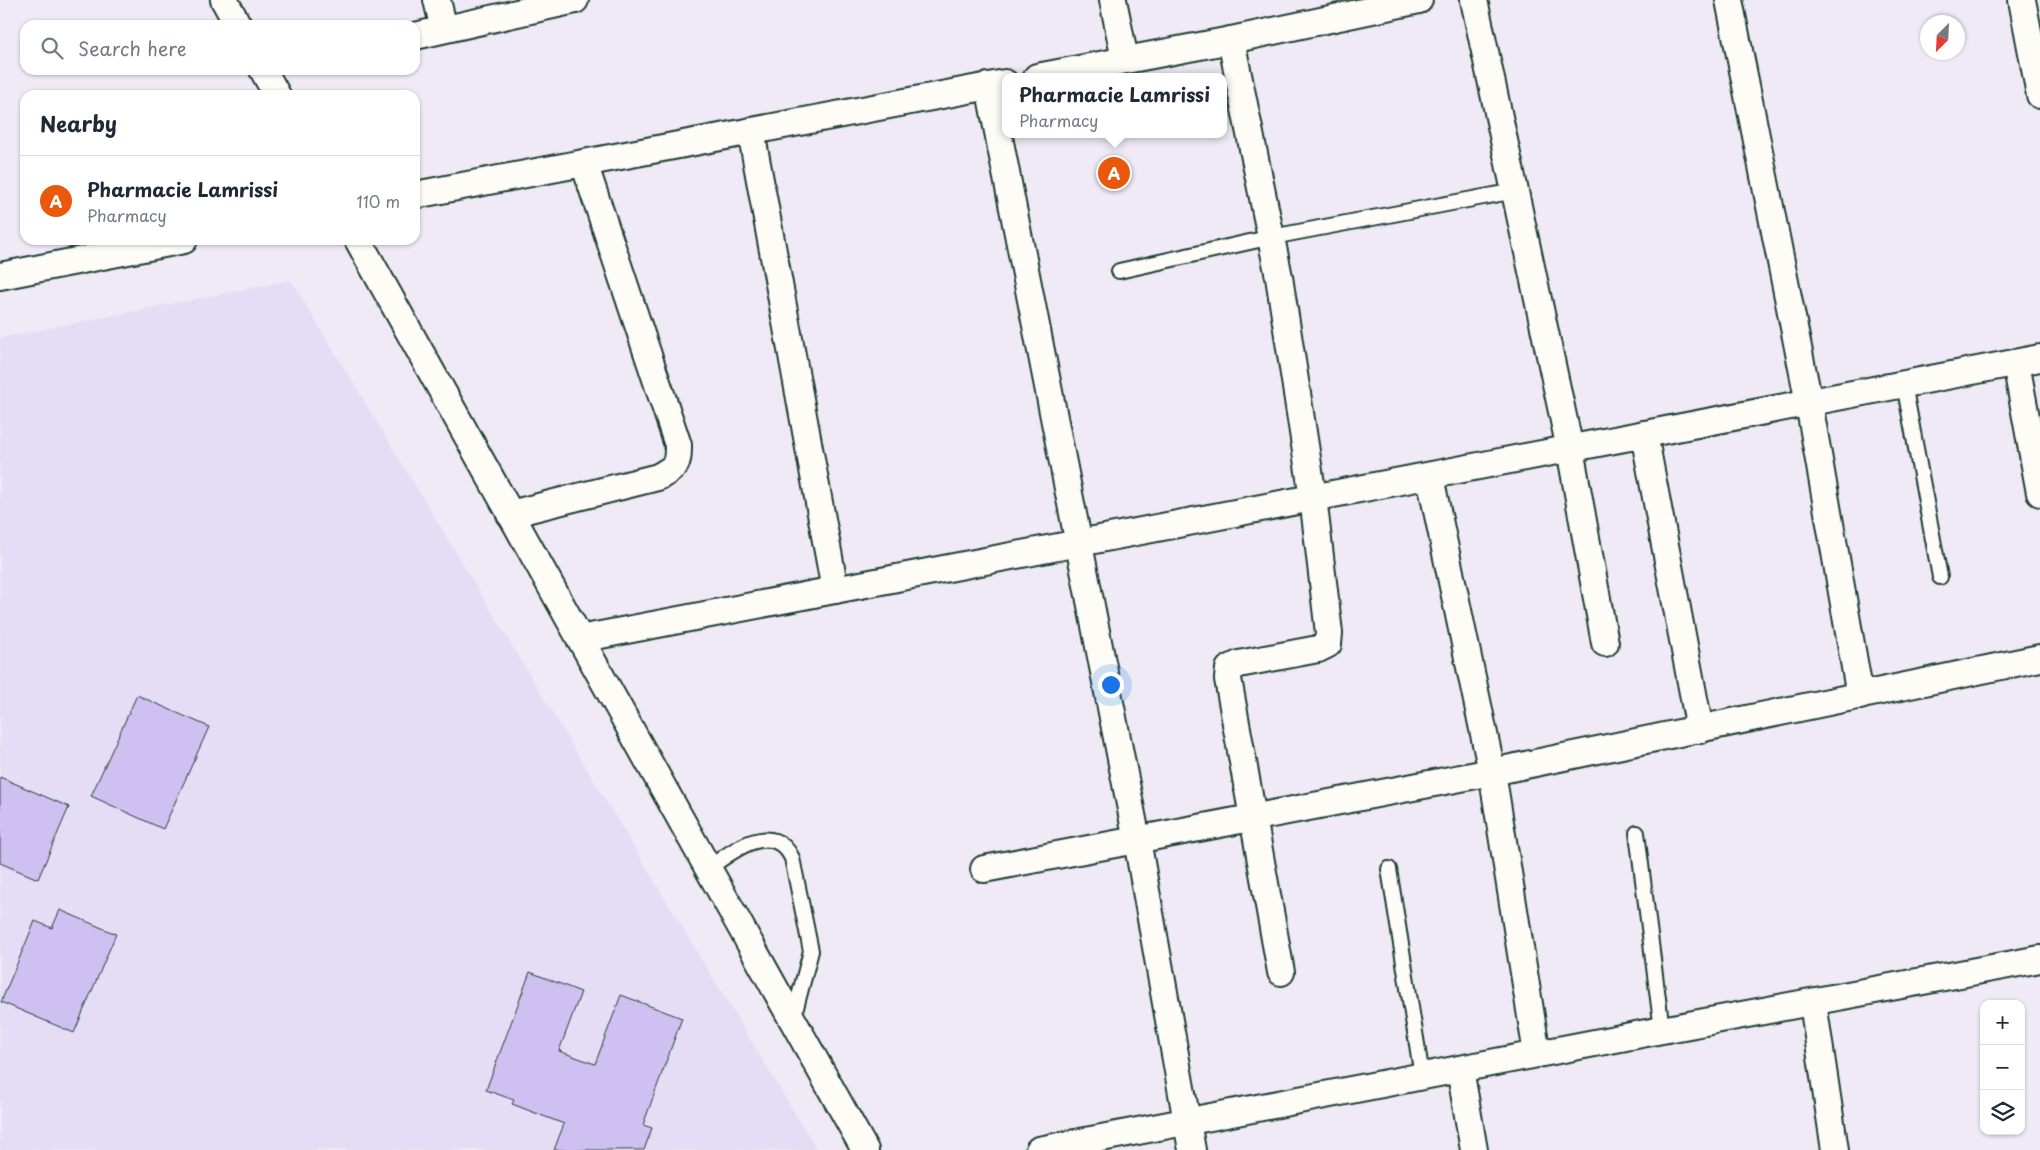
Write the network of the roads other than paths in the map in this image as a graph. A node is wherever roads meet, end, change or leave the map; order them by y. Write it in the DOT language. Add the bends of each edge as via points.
graph roads {
  1 [pos="224,0"];
  2 [pos="438,0"];
  3 [pos="569,0"];
  4 [pos="1113,0"];
  5 [pos="1419,0"];
  6 [pos="1474,0"];
  7 [pos="1729,0"];
  8 [pos="2022,0"];
  9 [pos="235,20"];
  10 [pos="444,29"];
  11 [pos="420,35"];
  12 [pos="1231,40"];
  13 [pos="1125,60"];
  14 [pos="1057,73"];
  15 [pos="269,75"];
  16 [pos="997,84"];
  17 [pos="275,90"];
  18 [pos="2040,95"];
  19 [pos="1002,112"];
  20 [pos="751,131"];
  21 [pos="1007,138"];
  22 [pos="584,163"];
  23 [pos="1515,191"];
  24 [pos="420,194"];
  25 [pos="1272,237"];
  26 [pos="158,245"];
  27 [pos="361,245"];
  28 [pos="1119,271"];
  29 [pos="0,276"];
  30 [pos="2028,360"];
  31 [pos="1904,384"];
  32 [pos="1809,403"];
  33 [pos="1644,434"];
  34 [pos="1570,449"];
  35 [pos="1430,477"];
  36 [pos="2040,493"];
  37 [pos="1313,497"];
  38 [pos="510,514"];
  39 [pos="1078,542"];
  40 [pos="1940,577"];
  41 [pos="835,590"];
  42 [pos="580,639"];
  43 [pos="1606,643"];
  44 [pos="2040,658"];
  45 [pos="1860,696"];
  46 [pos="1700,730"];
  47 [pos="1492,772"];
  48 [pos="1254,818"];
  49 [pos="1637,833"];
  50 [pos="1137,840"];
  51 [pos="708,868"];
  52 [pos="1389,869"];
  53 [pos="984,870"];
  54 [pos="2040,959"];
  55 [pos="1282,972"];
  56 [pos="1812,1003"];
  57 [pos="793,1019"];
  58 [pos="1662,1030"];
  59 [pos="1537,1054"];
  60 [pos="1460,1069"];
  61 [pos="1422,1076"];
  62 [pos="1187,1121"];
  63 [pos="865,1150"];
  64 [pos="1039,1150"];
  65 [pos="1192,1150"];
  66 [pos="1474,1150"];
  67 [pos="1835,1150"];
  1 -- 9 [label="street"];
  2 -- 10 [label="street"];
  3 -- 10 [label="street"];
  4 -- 13 [label="street"];
  5 -- 12 [label="street"];
  6 -- 23 [label="street"];
  7 -- 32 [label="street"];
  8 -- 18 [label="street"];
  10 -- 11 [label="street"];
  12 -- 13 [label="street"];
  12 -- 25 [label="street"];
  13 -- 14 [label="street"];
  15 -- 17 [label="street"];
  16 -- 19 [label="street"];
  16 -- 20 [label="street"];
  20 -- 22 [label="street"];
  20 -- 41 [label="street"];
  21 -- 39 [label="street"];
  22 -- 24 [label="street"];
  22 -- 38 [label="street" via="678,446 678,461 674,468 658,478"];
  23 -- 25 [label="lane"];
  23 -- 34 [label="street"];
  25 -- 28 [label="lane"];
  25 -- 37 [label="street"];
  26 -- 29 [label="street"];
  27 -- 38 [label="street"];
  30 -- 31 [label="street"];
  30 -- 36 [label="street"];
  31 -- 32 [label="street"];
  31 -- 40 [label="lane"];
  32 -- 33 [label="street"];
  32 -- 45 [label="street"];
  33 -- 34 [label="street"];
  33 -- 46 [label="street"];
  34 -- 35 [label="street"];
  34 -- 43 [label="street"];
  35 -- 37 [label="street"];
  35 -- 47 [label="street"];
  37 -- 39 [label="street"];
  37 -- 48 [label="street" via="1328,644 1229,669 1228,679"];
  38 -- 42 [label="street"];
  39 -- 41 [label="street"];
  39 -- 50 [label="street"];
  41 -- 42 [label="street"];
  42 -- 51 [label="street"];
  44 -- 45 [label="street"];
  45 -- 46 [label="street"];
  46 -- 47 [label="street"];
  47 -- 48 [label="street"];
  47 -- 59 [label="street"];
  48 -- 50 [label="street"];
  48 -- 55 [label="street"];
  49 -- 58 [label="lane"];
  50 -- 53 [label="street"];
  50 -- 62 [label="street"];
  51 -- 57 [label="street"];
  51 -- 57 [label="lane" via="735,849 756,840 777,842 787,848 795,868 812,951"];
  52 -- 61 [label="lane"];
  54 -- 56 [label="street"];
  56 -- 58 [label="street"];
  56 -- 67 [label="street"];
  57 -- 63 [label="street"];
  58 -- 59 [label="street"];
  59 -- 60 [label="street"];
  60 -- 61 [label="street"];
  60 -- 66 [label="street"];
  61 -- 62 [label="street"];
  62 -- 64 [label="street"];
  62 -- 65 [label="street"];
}
